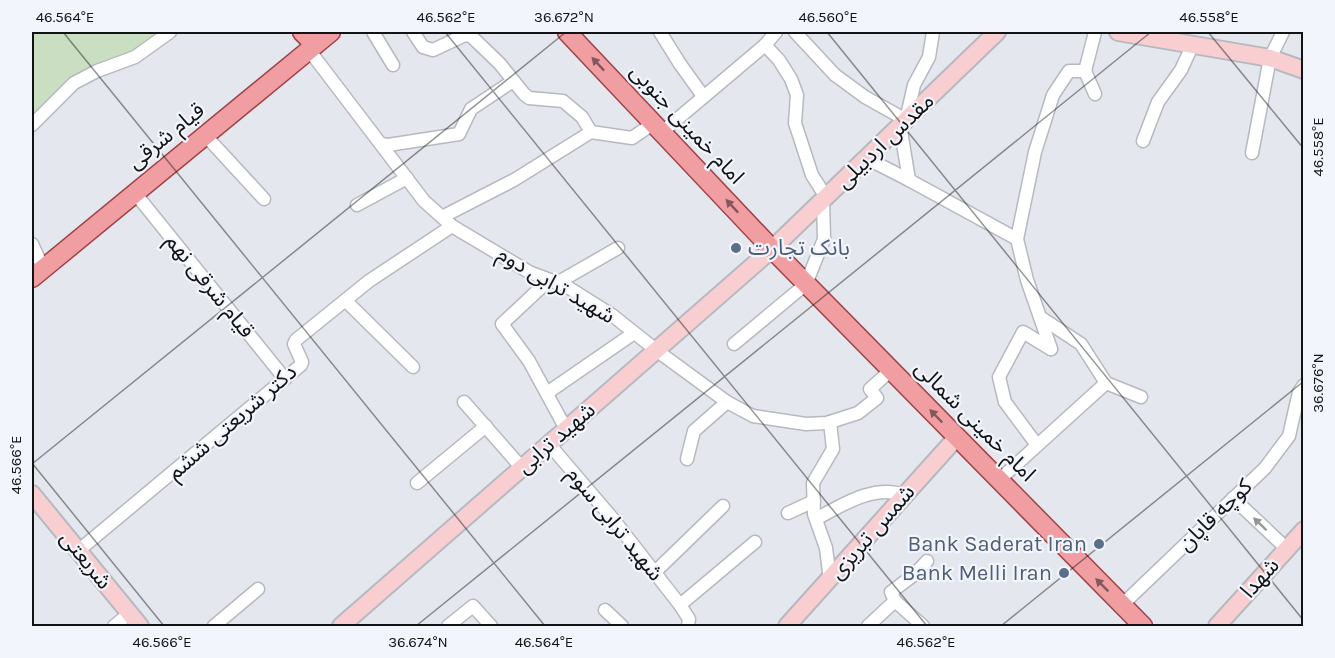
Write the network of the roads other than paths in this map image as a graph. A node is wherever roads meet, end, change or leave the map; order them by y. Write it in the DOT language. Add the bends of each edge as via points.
graph roads {
  1 [pos="170,32"];
  2 [pos="302,32"];
  3 [pos="331,32"];
  4 [pos="373,32"];
  5 [pos="413,32"];
  6 [pos="567,32"];
  7 [pos="660,32"];
  8 [pos="776,32"];
  9 [pos="795,32"];
  10 [pos="933,32"];
  11 [pos="997,32"];
  12 [pos="1095,32"];
  13 [pos="1118,32"];
  14 [pos="1283,32"];
  15 [pos="1142,33"];
  16 [pos="1175,36"];
  17 [pos="1193,44"];
  18 [pos="765,45"];
  19 [pos="312,47"];
  20 [pos="1270,58"];
  21 [pos="393,65"];
  22 [pos="1304,70"];
  23 [pos="1085,71"];
  24 [pos="513,81"];
  25 [pos="1095,94"];
  26 [pos="703,96"];
  27 [pos="903,123"];
  28 [pos="32,125"];
  29 [pos="658,128"];
  30 [pos="591,132"];
  31 [pos="205,135"];
  32 [pos="1143,141"];
  33 [pos="381,144"];
  34 [pos="1252,153"];
  35 [pos="866,158"];
  36 [pos="407,178"];
  37 [pos="909,180"];
  38 [pos="135,193"];
  39 [pos="824,198"];
  40 [pos="264,199"];
  41 [pos="357,205"];
  42 [pos="442,217"];
  43 [pos="452,226"];
  44 [pos="1017,239"];
  45 [pos="32,244"];
  46 [pos="618,248"];
  47 [pos="772,249"];
  48 [pos="37,273"];
  49 [pos="553,282"];
  50 [pos="806,284"];
  51 [pos="346,301"];
  52 [pos="1040,317"];
  53 [pos="634,333"];
  54 [pos="734,344"];
  55 [pos="656,350"];
  56 [pos="413,366"];
  57 [pos="891,370"];
  58 [pos="285,379"];
  59 [pos="1106,383"];
  60 [pos="1304,385"];
  61 [pos="547,393"];
  62 [pos="1141,397"];
  63 [pos="464,402"];
  64 [pos="727,402"];
  65 [pos="830,422"];
  66 [pos="486,426"];
  67 [pos="567,429"];
  68 [pos="957,437"];
  69 [pos="549,444"];
  70 [pos="1037,445"];
  71 [pos="687,459"];
  72 [pos="522,468"];
  73 [pos="999,480"];
  74 [pos="417,483"];
  75 [pos="32,494"];
  76 [pos="904,495"];
  77 [pos="1233,498"];
  78 [pos="814,501"];
  79 [pos="723,506"];
  80 [pos="788,513"];
  81 [pos="816,519"];
  82 [pos="1304,530"];
  83 [pos="755,542"];
  84 [pos="1287,549"];
  85 [pos="78,552"];
  86 [pos="927,561"];
  87 [pos="655,572"];
  88 [pos="830,580"];
  89 [pos="258,589"];
  90 [pos="894,601"];
  91 [pos="680,604"];
  92 [pos="1122,605"];
  93 [pos="605,610"];
  94 [pos="135,620"];
  95 [pos="348,624"];
  96 [pos="114,627"];
  97 [pos="214,627"];
  98 [pos="448,627"];
  99 [pos="491,627"];
  100 [pos="622,627"];
  101 [pos="688,627"];
  102 [pos="788,627"];
  103 [pos="868,627"];
  104 [pos="923,627"];
  105 [pos="1143,627"];
  106 [pos="1217,627"];
  1 -- 28 [label="street" via="135,57 74,83"];
  2 -- 19 [label="main road"];
  3 -- 19 [label="main road, قیام شرقی"];
  4 -- 21 [label="street"];
  5 -- 24 [label="street" via="423,46 433,50 467,34"];
  29 -- 6 [label="main road, امام خمینی جنوبی, one-way"];
  7 -- 26 [label="street"];
  8 -- 18 [label="street"];
  9 -- 27 [label="street" via="835,75"];
  10 -- 27 [label="street" via="928,57 914,85"];
  11 -- 27 [label="street, مقدس اردبیلی"];
  12 -- 23 [label="street"];
  13 -- 15 [label="street"];
  14 -- 20 [label="street"];
  15 -- 16 [label="street"];
  16 -- 17 [label="street"];
  17 -- 20 [label="street"];
  17 -- 32 [label="street" via="1181,70 1158,102"];
  18 -- 26 [label="street"];
  18 -- 39 [label="street" via="791,79 797,95 795,123"];
  19 -- 31 [label="main road, قیام شرقی"];
  19 -- 33 [label="street, شهید ترابی دوم"];
  20 -- 22 [label="street"];
  20 -- 34 [label="street"];
  23 -- 25 [label="street"];
  23 -- 44 [label="street" via="1069,71 1053,95 1035,152"];
  24 -- 30 [label="street" via="530,98 563,101 582,117"];
  24 -- 33 [label="street" via="471,109 459,134"];
  26 -- 29 [label="street"];
  27 -- 35 [label="street, مقدس اردبیلی"];
  27 -- 37 [label="street"];
  29 -- 30 [label="street" via="632,138"];
  47 -- 29 [label="main road, امام خمینی جنوبی, one-way"];
  30 -- 42 [label="street" via="514,180"];
  31 -- 38 [label="main road, قیام شرقی"];
  31 -- 40 [label="street"];
  33 -- 36 [label="street, شهید ترابی دوم"];
  35 -- 37 [label="street"];
  35 -- 39 [label="street, مقدس اردبیلی"];
  36 -- 41 [label="street"];
  36 -- 42 [label="street, شهید ترابی دوم"];
  37 -- 44 [label="street"];
  38 -- 48 [label="main road, قیام شرقی"];
  38 -- 58 [label="street, قیام شرقی نهم"];
  39 -- 47 [label="street, مقدس اردبیلی"];
  39 -- 50 [label="street" via="824,239"];
  42 -- 43 [label="street, شهید ترابی دوم"];
  43 -- 49 [label="street, شهید ترابی دوم"];
  43 -- 51 [label="street, دکتر شریعتی ششم" via="369,281"];
  44 -- 52 [label="street"];
  45 -- 48 [label="street"];
  46 -- 49 [label="street"];
  47 -- 50 [label="main road, امام خمینی شمالی"];
  47 -- 55 [label="street, شهید ترابی"];
  49 -- 53 [label="street, شهید ترابی دوم" via="566,286"];
  49 -- 61 [label="street" via="502,324 530,361"];
  50 -- 54 [label="street"];
  50 -- 57 [label="main road, امام خمینی شمالی"];
  51 -- 56 [label="street"];
  51 -- 58 [label="street, دکتر شریعتی ششم" via="296,340 302,362"];
  52 -- 59 [label="street" via="1082,344"];
  52 -- 70 [label="street" via="1052,349 1023,332 999,377 1005,402"];
  53 -- 55 [label="street, شهید ترابی دوم"];
  53 -- 61 [label="street"];
  55 -- 64 [label="street, شهید ترابی دوم"];
  55 -- 67 [label="street, شهید ترابی"];
  57 -- 65 [label="street, شهید ترابی دوم" via="870,389 877,398 858,413"];
  68 -- 57 [label="main road, امام خمینی شمالی, one-way"];
  58 -- 85 [label="street, دکتر شریعتی ششم"];
  59 -- 62 [label="street"];
  59 -- 70 [label="street"];
  60 -- 77 [label="street, کوچه قاپان" via="1292,415 1289,436 1265,468"];
  61 -- 67 [label="street"];
  63 -- 66 [label="street"];
  64 -- 65 [label="street, شهید ترابی دوم" via="753,416 806,424"];
  64 -- 71 [label="street" via="694,431"];
  65 -- 78 [label="street" via="833,449 813,483"];
  66 -- 72 [label="street"];
  66 -- 74 [label="street"];
  67 -- 69 [label="street, شهید ترابی"];
  68 -- 73 [label="main road, امام خمینی شمالی"];
  68 -- 76 [label="street, شمس تبریزی"];
  69 -- 72 [label="street, شهید ترابی"];
  69 -- 87 [label="street, شهید ترابی سوم"];
  70 -- 73 [label="street"];
  72 -- 95 [label="street, شهید ترابی"];
  92 -- 73 [label="main road, امام خمینی شمالی, one-way"];
  75 -- 85 [label="street, شریعتی"];
  76 -- 81 [label="street" via="874,493"];
  76 -- 88 [label="street, شمس تبریزی"];
  84 -- 77 [label="street, one-way"];
  77 -- 92 [label="street, کوچه قاپان"];
  78 -- 80 [label="street"];
  78 -- 81 [label="street"];
  79 -- 87 [label="street"];
  81 -- 88 [label="street" via="826,548"];
  82 -- 84 [label="street, شهدا"];
  83 -- 91 [label="street"];
  84 -- 106 [label="street, شهدا"];
  85 -- 94 [label="street, شریعتی"];
  86 -- 90 [label="street" via="891,592"];
  87 -- 91 [label="street, شهید ترابی سوم"];
  88 -- 102 [label="street, شمس تبریزی"];
  89 -- 97 [label="street"];
  90 -- 103 [label="street"];
  90 -- 104 [label="street"];
  91 -- 101 [label="street, شهید ترابی سوم" via="689,619"];
  92 -- 105 [label="main road, امام خمینی شمالی"];
  93 -- 100 [label="street"];
  94 -- 96 [label="street"];
  98 -- 99 [label="street" via="473,606"];
}
